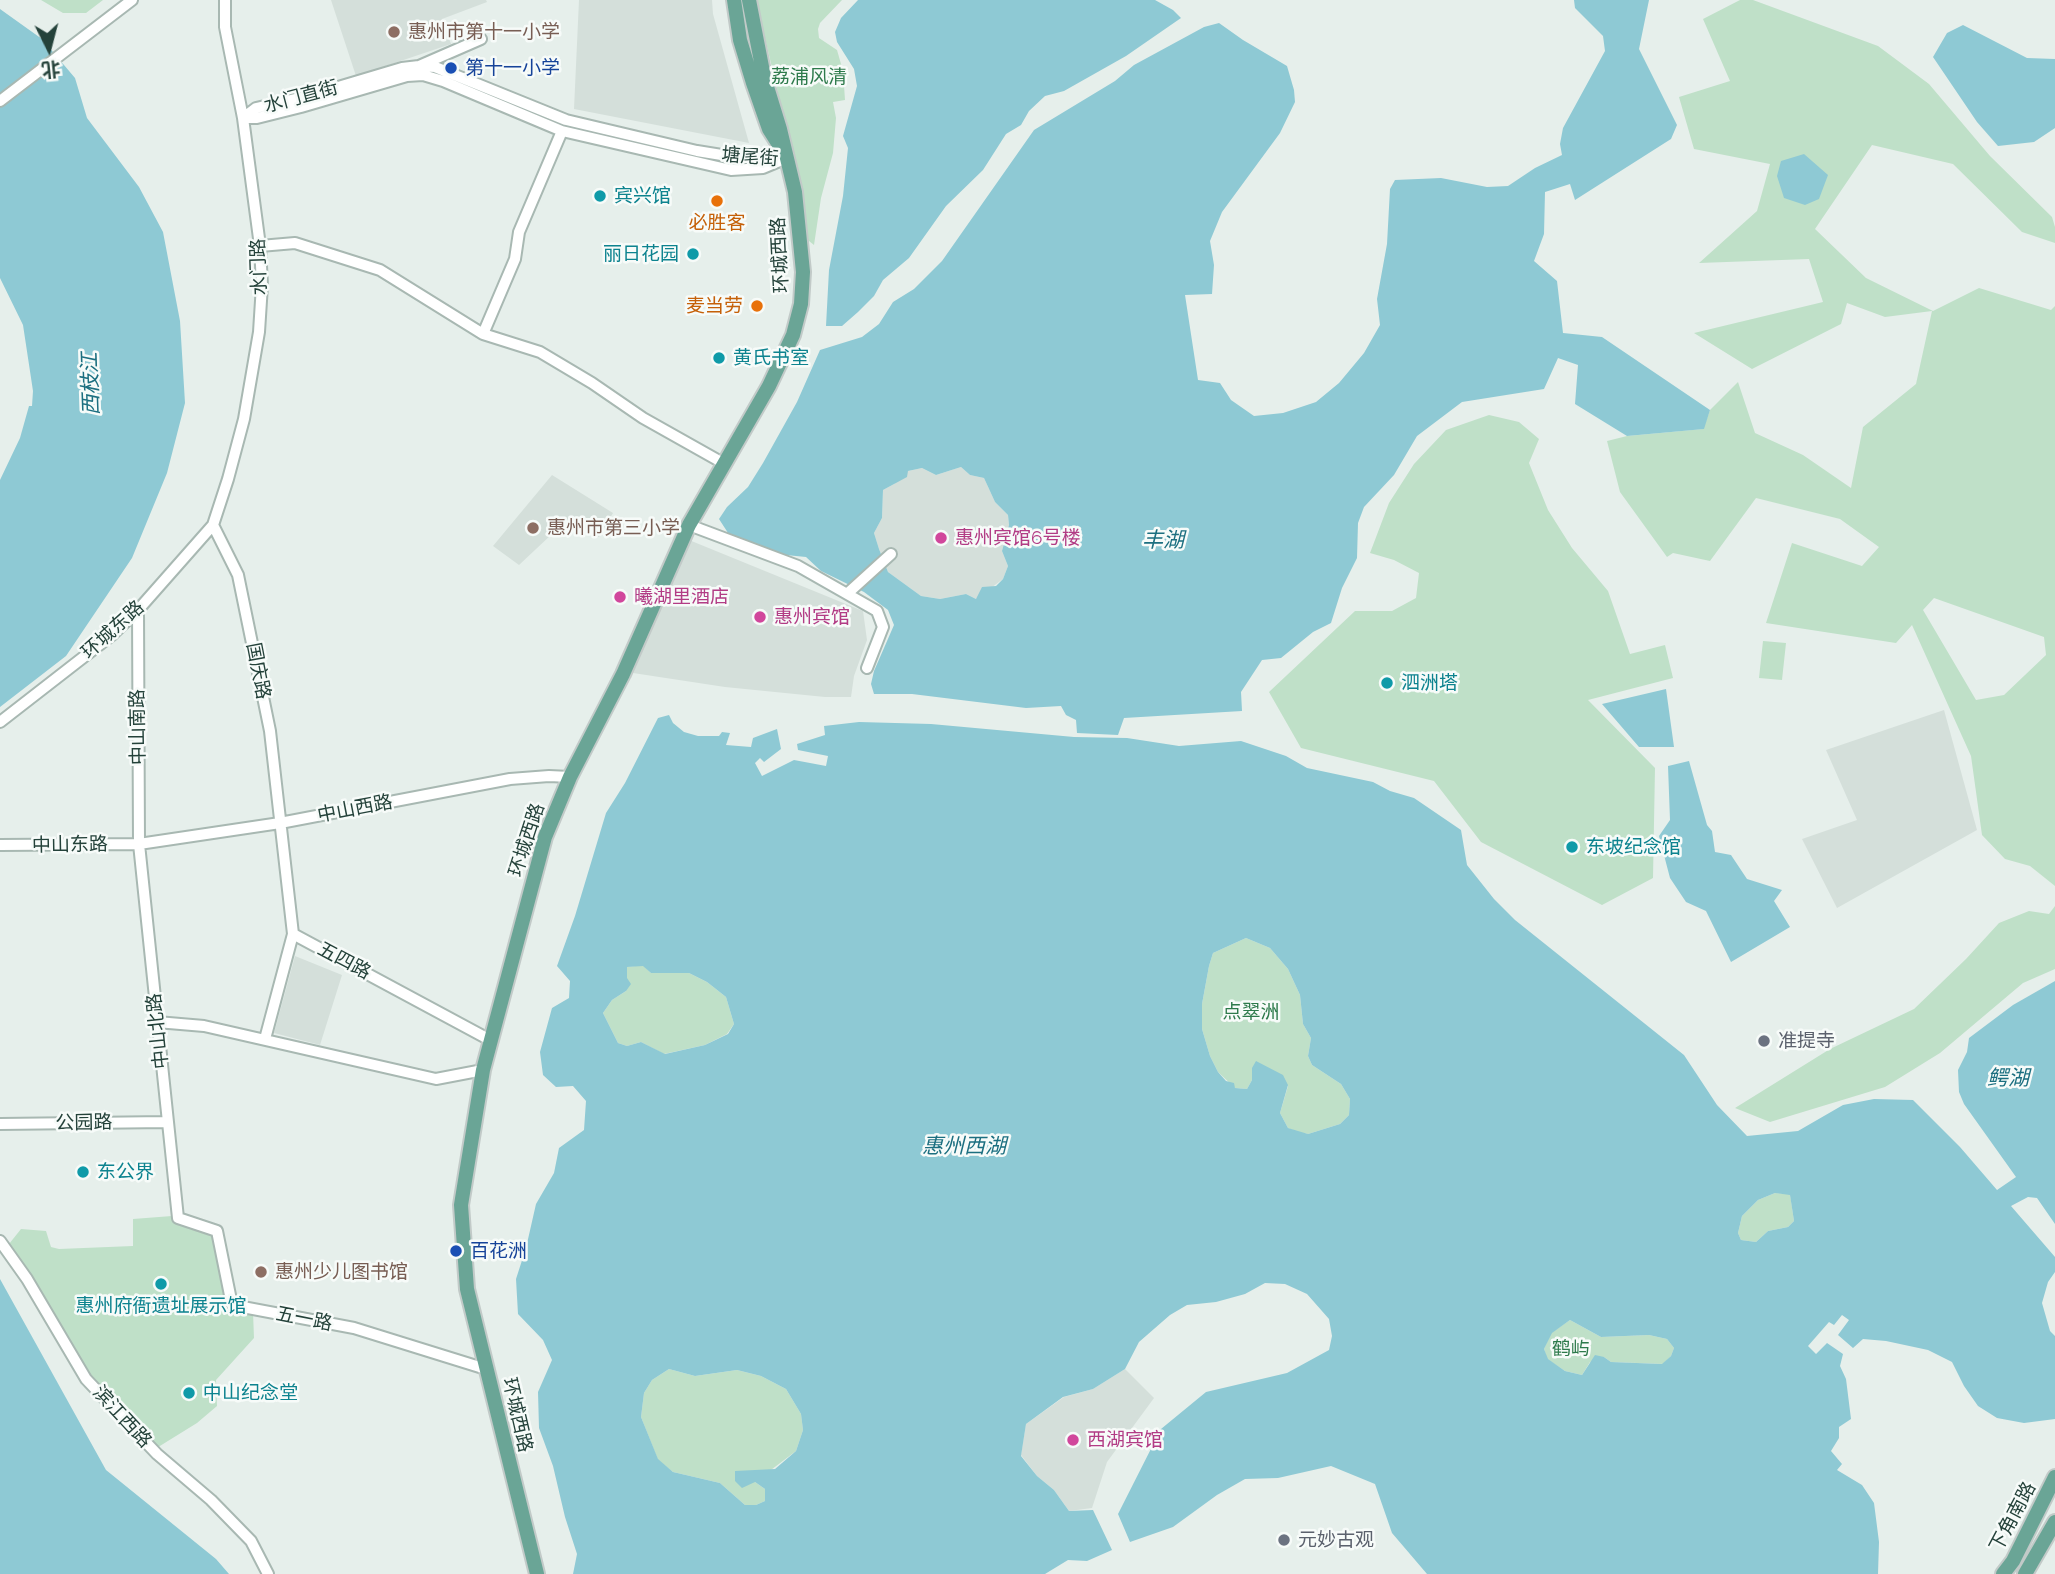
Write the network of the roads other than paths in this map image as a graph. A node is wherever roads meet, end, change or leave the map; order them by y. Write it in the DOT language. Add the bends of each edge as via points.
graph roads {
  1 [pos="132,0"];
  2 [pos="734,0"];
  3 [pos="748,0"];
  4 [pos="222,2"];
  5 [pos="481,39"];
  6 [pos="419,66"];
  7 [pos="407,76"];
  8 [pos="0,101"];
  9 [pos="243,118"];
  10 [pos="562,131"];
  11 [pos="787,158"];
  12 [pos="260,246"];
  13 [pos="483,334"];
  14 [pos="723,463"];
  15 [pos="213,525"];
  16 [pos="689,525"];
  17 [pos="891,554"];
  18 [pos="848,593"];
  19 [pos="138,610"];
  20 [pos="867,668"];
  21 [pos="0,722"];
  22 [pos="570,777"];
  23 [pos="280,823"];
  24 [pos="139,844"];
  25 [pos="0,845"];
  26 [pos="293,934"];
  27 [pos="157,1022"];
  28 [pos="265,1039"];
  29 [pos="492,1041"];
  30 [pos="483,1070"];
  31 [pos="167,1122"];
  32 [pos="0,1124"];
  33 [pos="178,1218"];
  34 [pos="0,1241"];
  35 [pos="486,1368"];
  36 [pos="2055,1477"];
  37 [pos="2055,1522"];
  38 [pos="268,1574"];
  39 [pos="537,1574"];
  40 [pos="2003,1574"];
  41 [pos="2025,1574"];
  1 -- 8 [label="street"];
  2 -- 11 [label="main road, 环城西路" via="753,83 769,129"];
  3 -- 11 [label="main road, 环城西路"];
  4 -- 9 [label="street, 水门路"];
  5 -- 6 [label="street, 水门直街"];
  6 -- 9 [label="street, 水门直街" via="256,108"];
  6 -- 11 [label="street, 塘尾街" via="435,67 566,120 696,151"];
  7 -- 9 [label="street, 水门直街" via="301,107"];
  7 -- 10 [label="street, 塘尾街" via="423,75 443,82"];
  9 -- 12 [label="street, 水门路"];
  10 -- 11 [label="street, 塘尾街" via="731,170 763,168"];
  10 -- 13 [label="street"];
  11 -- 14 [label="main road, 环城西路" via="798,219 801,304 793,335 769,386"];
  12 -- 13 [label="street" via="295,243 380,270"];
  12 -- 15 [label="street, 水门路" via="258,332 244,419"];
  13 -- 14 [label="street" via="540,352"];
  14 -- 16 [label="main road, 环城西路"];
  15 -- 19 [label="street, 环城东路"];
  15 -- 23 [label="street, 国庆路" via="239,575 270,731"];
  16 -- 18 [label="street" via="798,566"];
  16 -- 22 [label="main road, 环城西路" via="623,674"];
  17 -- 18 [label="street"];
  18 -- 20 [label="street" via="877,611 883,627"];
  19 -- 21 [label="street, 环城东路"];
  19 -- 24 [label="street, 中山南路"];
  22 -- 23 [label="street, 中山西路" via="510,779"];
  22 -- 29 [label="main road, 环城西路" via="545,837"];
  23 -- 24 [label="street, 中山西路"];
  23 -- 26 [label="street"];
  24 -- 25 [label="street, 中山东路"];
  24 -- 27 [label="street, 中山北路"];
  26 -- 28 [label="street"];
  26 -- 29 [label="street, 五四路"];
  27 -- 28 [label="street"];
  27 -- 31 [label="street, 中山北路"];
  28 -- 30 [label="street" via="436,1079"];
  29 -- 30 [label="main road, 环城西路"];
  30 -- 35 [label="main road, 环城西路" via="461,1205 467,1289"];
  31 -- 32 [label="street, 公园路"];
  31 -- 33 [label="street, 中山北路"];
  33 -- 35 [label="street, 五一路" via="217,1231 232,1305 354,1328"];
  34 -- 38 [label="street, 滨江西路" via="86,1378 156,1454 251,1541"];
  35 -- 39 [label="main road, 环城西路"];
  36 -- 40 [label="main road, 下角南路"];
  37 -- 41 [label="main road, 下角南路"];
}
